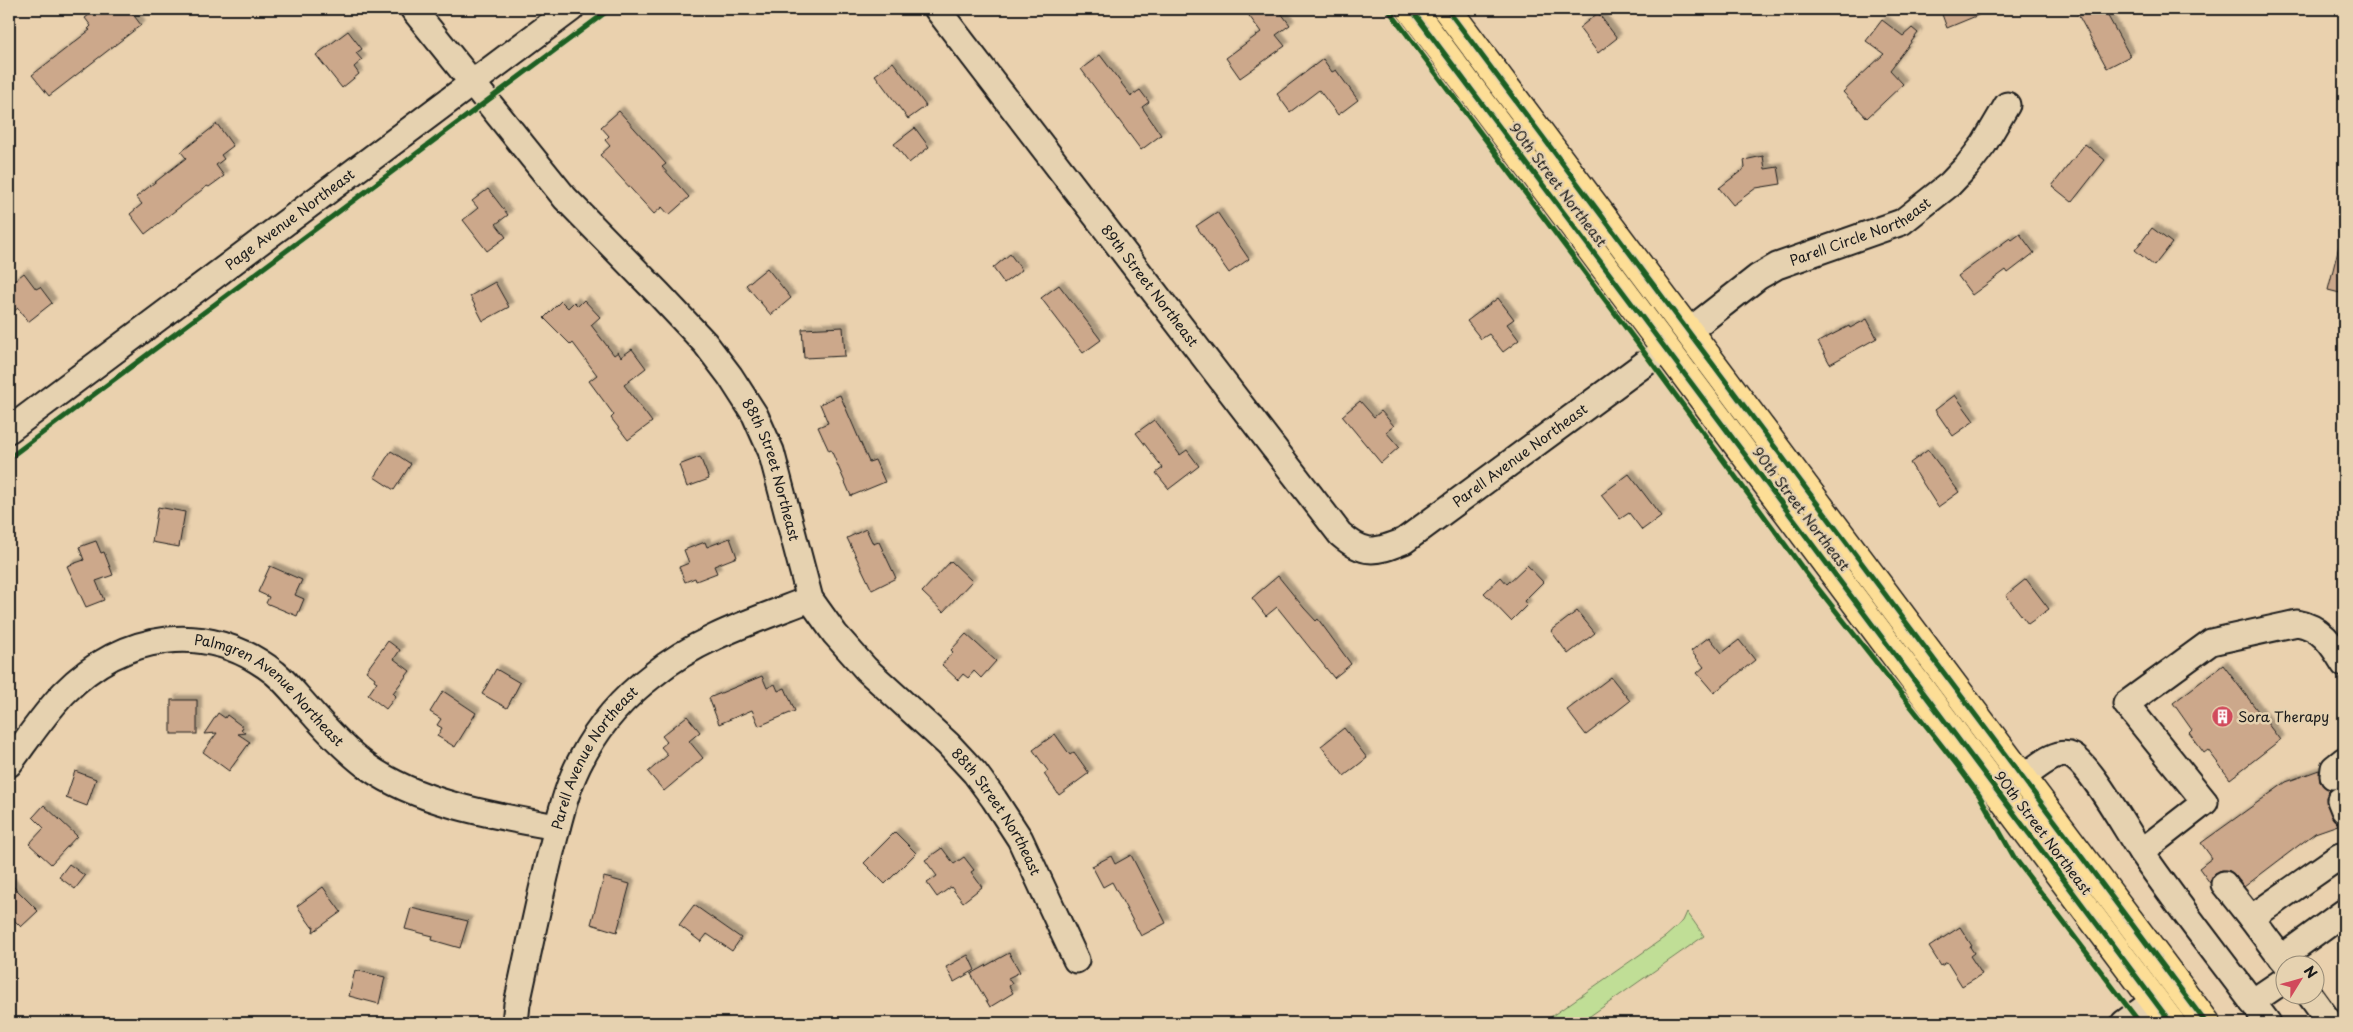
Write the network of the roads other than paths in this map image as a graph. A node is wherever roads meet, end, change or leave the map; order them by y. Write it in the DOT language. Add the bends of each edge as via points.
graph roads {
  1 [pos="413,9"];
  2 [pos="571,9"];
  3 [pos="937,9"];
  4 [pos="1411,9"];
  5 [pos="1447,9"];
  6 [pos="470,82"];
  7 [pos="2007,105"];
  8 [pos="1689,331"];
  9 [pos="1666,348"];
  10 [pos="9,430"];
  11 [pos="1370,550"];
  12 [pos="810,599"];
  13 [pos="2344,664"];
  14 [pos="9,764"];
  15 [pos="2022,778"];
  16 [pos="557,828"];
  17 [pos="2141,852"];
  18 [pos="2344,863"];
  19 [pos="2224,884"];
  20 [pos="2344,912"];
  21 [pos="2251,918"];
  22 [pos="2298,954"];
  23 [pos="2276,955"];
  24 [pos="1076,960"];
  25 [pos="2276,976"];
  26 [pos="2154,1000"];
  27 [pos="2252,1002"];
  28 [pos="2316,1004"];
  29 [pos="515,1023"];
  30 [pos="2124,1023"];
  31 [pos="2170,1023"];
  32 [pos="2206,1023"];
  33 [pos="2268,1023"];
  34 [pos="2330,1023"];
  1 -- 6 [label="street, 88th Street Northeast"];
  2 -- 6 [label="street, Page Avenue Northeast"];
  3 -- 11 [label="street, 89th Street Northeast" via="1340,534 1355,547"];
  4 -- 9 [label="main road, 90th Street Northeast"];
  5 -- 8 [label="main road, 90th Street Northeast"];
  6 -- 10 [label="street, Page Avenue Northeast"];
  6 -- 12 [label="street, 88th Street Northeast" via="564,198 705,343 730,376 755,415 770,451"];
  7 -- 8 [label="street, Parell Circle Northeast" via="1967,166 1944,190 1902,222 1777,266"];
  8 -- 15 [label="main road, 90th Street Northeast"];
  9 -- 11 [label="street, Parell Avenue Northeast" via="1404,540 1386,548"];
  9 -- 26 [label="main road, 90th Street Northeast"];
  12 -- 16 [label="street, Parell Avenue Northeast" via="721,634 654,674 628,696 603,724 581,759"];
  12 -- 24 [label="street, 88th Street Northeast" via="866,669 948,744 980,780 1020,838"];
  13 -- 17 [label="street" via="2333,644 2322,633 2309,625 2297,623 2211,642 2126,704 2205,802"];
  14 -- 16 [label="street, Palmgren Avenue Northeast" via="48,711 86,674 119,652 172,639 193,639 250,657 275,674 347,750 369,768 428,796 476,812"];
  15 -- 17 [label="street" via="2054,756 2071,756 2085,767"];
  15 -- 32 [label="main road, 90th Street Northeast"];
  16 -- 29 [label="street, Parell Avenue Northeast"];
  17 -- 27 [label="street"];
  18 -- 21 [label="street" via="2340,856"];
  19 -- 21 [label="street"];
  20 -- 22 [label="street"];
  21 -- 23 [label="street"];
  25 -- 27 [label="street"];
  26 -- 30 [label="street"];
  26 -- 31 [label="main road, 90th Street Northeast"];
  27 -- 33 [label="street"];
  28 -- 34 [label="street"];
}
